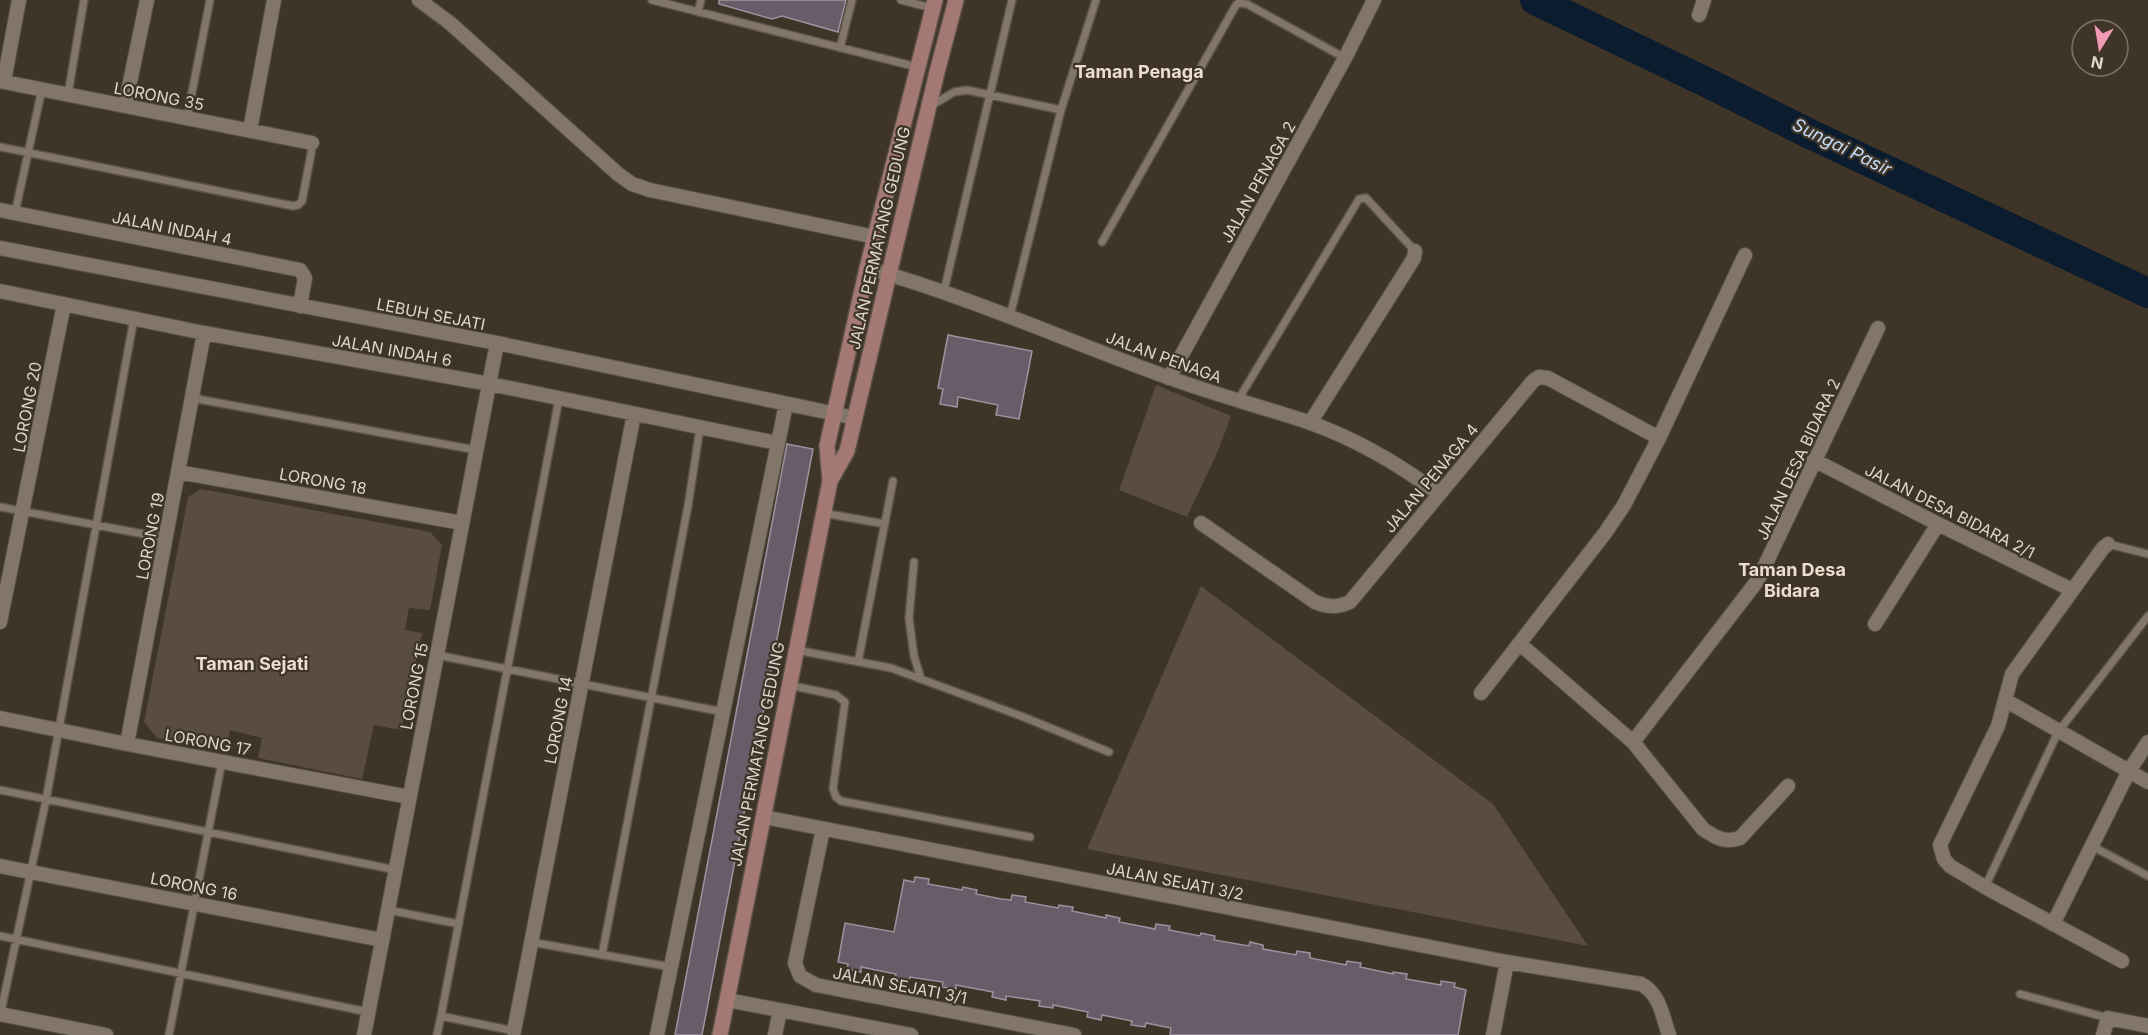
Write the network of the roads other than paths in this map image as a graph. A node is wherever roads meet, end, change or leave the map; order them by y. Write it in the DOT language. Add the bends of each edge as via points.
graph roads {
  1 [pos="19,0"];
  2 [pos="84,0"];
  3 [pos="147,0"];
  4 [pos="210,0"];
  5 [pos="274,0"];
  6 [pos="419,0"];
  7 [pos="652,0"];
  8 [pos="701,0"];
  9 [pos="852,0"];
  10 [pos="901,0"];
  11 [pos="956,0"];
  12 [pos="1012,0"];
  13 [pos="1096,0"];
  14 [pos="1374,0"];
  15 [pos="1704,0"];
  16 [pos="933,4"];
  17 [pos="698,12"];
  18 [pos="1700,15"];
  19 [pos="840,48"];
  20 [pos="1345,58"];
  21 [pos="917,67"];
  22 [pos="2,81"];
  23 [pos="42,89"];
  24 [pos="68,94"];
  25 [pos="989,94"];
  26 [pos="126,106"];
  27 [pos="928,108"];
  28 [pos="1061,110"];
  29 [pos="187,118"];
  30 [pos="250,130"];
  31 [pos="312,143"];
  32 [pos="0,147"];
  33 [pos="29,153"];
  34 [pos="0,210"];
  35 [pos="15,213"];
  36 [pos="875,237"];
  37 [pos="1102,242"];
  38 [pos="0,248"];
  39 [pos="1415,251"];
  40 [pos="1745,255"];
  41 [pos="867,268"];
  42 [pos="889,274"];
  43 [pos="0,291"];
  44 [pos="944,291"];
  45 [pos="64,304"];
  46 [pos="300,306"];
  47 [pos="1010,316"];
  48 [pos="134,318"];
  49 [pos="1878,328"];
  50 [pos="204,333"];
  51 [pos="497,343"];
  52 [pos="1169,378"];
  53 [pos="490,384"];
  54 [pos="192,398"];
  55 [pos="559,399"];
  56 [pos="1237,401"];
  57 [pos="786,404"];
  58 [pos="634,414"];
  59 [pos="834,414"];
  60 [pos="855,418"];
  61 [pos="1310,423"];
  62 [pos="700,428"];
  63 [pos="1659,438"];
  64 [pos="777,443"];
  65 [pos="476,450"];
  66 [pos="1814,460"];
  67 [pos="178,472"];
  68 [pos="830,481"];
  69 [pos="893,482"];
  70 [pos="1439,494"];
  71 [pos="0,507"];
  72 [pos="23,512"];
  73 [pos="823,513"];
  74 [pos="462,523"];
  75 [pos="1201,523"];
  76 [pos="885,524"];
  77 [pos="1938,524"];
  78 [pos="95,525"];
  79 [pos="166,538"];
  80 [pos="2108,544"];
  81 [pos="2148,554"];
  82 [pos="914,562"];
  83 [pos="2072,590"];
  84 [pos="2148,616"];
  85 [pos="0,622"];
  86 [pos="1875,624"];
  87 [pos="1520,644"];
  88 [pos="796,650"];
  89 [pos="437,656"];
  90 [pos="858,662"];
  91 [pos="508,670"];
  92 [pos="921,679"];
  93 [pos="581,684"];
  94 [pos="789,685"];
  95 [pos="1481,693"];
  96 [pos="651,698"];
  97 [pos="2004,700"];
  98 [pos="723,712"];
  99 [pos="0,718"];
  100 [pos="58,729"];
  101 [pos="2058,732"];
  102 [pos="1633,742"];
  103 [pos="2148,742"];
  104 [pos="127,744"];
  105 [pos="1108,752"];
  106 [pos="222,761"];
  107 [pos="2128,771"];
  108 [pos="2148,782"];
  109 [pos="1788,786"];
  110 [pos="0,790"];
  111 [pos="410,797"];
  112 [pos="46,800"];
  113 [pos="764,817"];
  114 [pos="823,829"];
  115 [pos="208,831"];
  116 [pos="1030,837"];
  117 [pos="2091,845"];
  118 [pos="0,866"];
  119 [pos="396,870"];
  120 [pos="30,872"];
  121 [pos="2148,876"];
  122 [pos="1985,887"];
  123 [pos="194,903"];
  124 [pos="388,910"];
  125 [pos="459,924"];
  126 [pos="2053,924"];
  127 [pos="0,936"];
  128 [pos="16,939"];
  129 [pos="382,940"];
  130 [pos="531,942"];
  131 [pos="602,955"];
  132 [pos="2122,961"];
  133 [pos="1507,962"];
  134 [pos="671,967"];
  135 [pos="181,975"];
  136 [pos="2020,994"];
  137 [pos="727,1000"];
  138 [pos="780,1010"];
  139 [pos="368,1012"];
  140 [pos="0,1016"];
  141 [pos="441,1016"];
  142 [pos="2108,1017"];
  143 [pos="2148,1026"];
  144 [pos="856,1030"];
  145 [pos="69,1031"];
  146 [pos="515,1033"];
  147 [pos="106,1035"];
  148 [pos="169,1035"];
  149 [pos="364,1035"];
  150 [pos="437,1035"];
  151 [pos="657,1035"];
  152 [pos="720,1035"];
  153 [pos="775,1035"];
  154 [pos="911,1035"];
  155 [pos="1074,1035"];
  156 [pos="1493,1035"];
  157 [pos="1669,1035"];
  158 [pos="2103,1035"];
  1 -- 22 [label="street"];
  2 -- 24 [label="lane"];
  3 -- 26 [label="street"];
  4 -- 29 [label="lane"];
  5 -- 30 [label="street"];
  6 -- 36 [label="street" via="450,22 632,184"];
  7 -- 17 [label="lane"];
  8 -- 17 [label="lane"];
  9 -- 19 [label="lane"];
  10 -- 16 [label="lane"];
  11 -- 27 [label="main road, JALAN PERMATANG GEDUNG"];
  12 -- 25 [label="lane"];
  13 -- 28 [label="lane"];
  14 -- 20 [label="street, JALAN PENAGA 2"];
  15 -- 18 [label="street"];
  16 -- 21 [label="main road, JALAN PERMATANG GEDUNG"];
  17 -- 19 [label="lane"];
  19 -- 21 [label="lane"];
  20 -- 37 [label="lane" via="1247,4 1236,5"];
  20 -- 52 [label="street, JALAN PENAGA 2"];
  21 -- 36 [label="main road, JALAN PERMATANG GEDUNG"];
  22 -- 23 [label="street, LORONG 35"];
  23 -- 24 [label="street, LORONG 35"];
  23 -- 33 [label="lane"];
  24 -- 26 [label="street, LORONG 35"];
  25 -- 27 [label="lane" via="954,92"];
  25 -- 28 [label="lane"];
  25 -- 44 [label="lane"];
  26 -- 29 [label="street, LORONG 35"];
  27 -- 42 [label="main road, JALAN PERMATANG GEDUNG"];
  28 -- 47 [label="lane"];
  29 -- 30 [label="street, LORONG 35"];
  30 -- 31 [label="street, LORONG 35"];
  31 -- 33 [label="lane" via="302,201 293,206"];
  32 -- 33 [label="lane"];
  33 -- 35 [label="lane"];
  34 -- 35 [label="street, JALAN INDAH 4"];
  35 -- 46 [label="street, JALAN INDAH 4" via="300,270 305,278"];
  36 -- 41 [label="main road, JALAN PERMATANG GEDUNG"];
  38 -- 46 [label="street, LEBUH SEJATI"];
  39 -- 56 [label="lane" via="1366,198 1359,199"];
  39 -- 61 [label="street"];
  40 -- 63 [label="street"];
  41 -- 42 [label="street, JALAN PENAGA"];
  41 -- 59 [label="main road, JALAN PERMATANG GEDUNG"];
  42 -- 44 [label="street, JALAN PENAGA"];
  42 -- 60 [label="main road, JALAN PERMATANG GEDUNG"];
  43 -- 45 [label="street, JALAN INDAH 6"];
  44 -- 47 [label="street, JALAN PENAGA"];
  45 -- 48 [label="street, JALAN INDAH 6"];
  45 -- 72 [label="street, LORONG 20"];
  46 -- 51 [label="street, LEBUH SEJATI"];
  47 -- 52 [label="street, JALAN PENAGA"];
  48 -- 50 [label="street, JALAN INDAH 6"];
  48 -- 78 [label="lane"];
  49 -- 66 [label="street, JALAN DESA BIDARA 2"];
  50 -- 53 [label="street, JALAN INDAH 6"];
  50 -- 54 [label="street, LORONG 19"];
  51 -- 53 [label="street, LORONG 15"];
  51 -- 57 [label="street, LEBUH SEJATI"];
  52 -- 56 [label="street, JALAN PENAGA"];
  53 -- 55 [label="street, JALAN INDAH 6"];
  53 -- 65 [label="street, LORONG 15"];
  54 -- 65 [label="lane"];
  54 -- 67 [label="street, LORONG 19"];
  55 -- 58 [label="street, JALAN INDAH 6"];
  55 -- 91 [label="lane"];
  56 -- 61 [label="street, JALAN PENAGA"];
  57 -- 59 [label="street, LEBUH SEJATI"];
  57 -- 64 [label="street"];
  58 -- 62 [label="street, JALAN INDAH 6"];
  58 -- 93 [label="street, LORONG 14"];
  59 -- 60 [label="street, LEBUH SEJATI"];
  59 -- 68 [label="main road, JALAN PERMATANG GEDUNG" via="827,446"];
  60 -- 68 [label="main road, JALAN PERMATANG GEDUNG" via="847,451"];
  61 -- 70 [label="street, JALAN PENAGA" via="1384,456"];
  62 -- 64 [label="street, JALAN INDAH 6"];
  62 -- 96 [label="lane"];
  63 -- 70 [label="street, JALAN PENAGA 4" via="1548,378 1539,377"];
  63 -- 87 [label="street" via="1624,505"];
  64 -- 98 [label="street"];
  65 -- 74 [label="street, LORONG 15"];
  66 -- 77 [label="street, JALAN DESA BIDARA 2/1"];
  66 -- 102 [label="street, JALAN DESA BIDARA 2" via="1758,580"];
  67 -- 74 [label="street, LORONG 18"];
  67 -- 79 [label="street, LORONG 19"];
  68 -- 73 [label="main road, JALAN PERMATANG GEDUNG"];
  69 -- 76 [label="lane"];
  70 -- 75 [label="street, JALAN PENAGA 4" via="1350,602 1339,607 1315,602"];
  71 -- 72 [label="lane"];
  72 -- 78 [label="lane"];
  72 -- 85 [label="street, LORONG 20"];
  73 -- 76 [label="lane"];
  73 -- 88 [label="main road, JALAN PERMATANG GEDUNG"];
  74 -- 89 [label="street, LORONG 15"];
  76 -- 90 [label="lane"];
  77 -- 83 [label="street, JALAN DESA BIDARA 2/1"];
  77 -- 86 [label="street"];
  78 -- 79 [label="lane"];
  78 -- 100 [label="lane"];
  79 -- 104 [label="street, LORONG 19"];
  80 -- 81 [label="lane"];
  80 -- 83 [label="street"];
  82 -- 92 [label="lane" via="909,618"];
  83 -- 97 [label="street" via="2012,674"];
  84 -- 101 [label="lane"];
  87 -- 95 [label="street"];
  87 -- 102 [label="street"];
  88 -- 90 [label="lane"];
  88 -- 94 [label="main road, JALAN PERMATANG GEDUNG"];
  89 -- 91 [label="lane"];
  89 -- 111 [label="street, LORONG 15"];
  90 -- 92 [label="lane"];
  91 -- 93 [label="lane"];
  91 -- 125 [label="lane"];
  92 -- 105 [label="lane"];
  93 -- 96 [label="lane"];
  93 -- 130 [label="street, LORONG 14"];
  94 -- 113 [label="main road, JALAN PERMATANG GEDUNG"];
  94 -- 116 [label="lane" via="836,695 844,702 833,789 842,801"];
  96 -- 98 [label="lane"];
  96 -- 131 [label="lane"];
  97 -- 101 [label="street"];
  97 -- 122 [label="street" via="1998,726 1940,845 1950,866"];
  98 -- 134 [label="street"];
  99 -- 100 [label="street, LORONG 17"];
  100 -- 104 [label="street, LORONG 17"];
  100 -- 112 [label="lane"];
  101 -- 107 [label="street"];
  101 -- 122 [label="lane"];
  102 -- 109 [label="street" via="1703,829 1717,838 1740,838"];
  103 -- 107 [label="street"];
  104 -- 106 [label="street, LORONG 17"];
  106 -- 111 [label="street, LORONG 17"];
  106 -- 115 [label="lane"];
  107 -- 108 [label="street"];
  107 -- 117 [label="street"];
  110 -- 112 [label="lane"];
  111 -- 119 [label="street, LORONG 15"];
  112 -- 115 [label="lane"];
  112 -- 120 [label="lane"];
  113 -- 114 [label="street, JALAN SEJATI 3/2"];
  113 -- 137 [label="main road, JALAN PERMATANG GEDUNG"];
  114 -- 133 [label="street, JALAN SEJATI 3/2"];
  114 -- 155 [label="street, JALAN SEJATI 3/1" via="795,963 800,976 816,985"];
  115 -- 119 [label="lane"];
  115 -- 123 [label="lane"];
  117 -- 121 [label="lane"];
  117 -- 126 [label="street"];
  118 -- 120 [label="street, LORONG 16"];
  119 -- 124 [label="street, LORONG 15"];
  120 -- 123 [label="street, LORONG 16"];
  120 -- 128 [label="lane"];
  122 -- 126 [label="street"];
  123 -- 129 [label="street, LORONG 16"];
  123 -- 135 [label="lane"];
  124 -- 125 [label="lane"];
  124 -- 129 [label="street, LORONG 15"];
  125 -- 141 [label="lane"];
  126 -- 132 [label="street"];
  127 -- 128 [label="lane"];
  128 -- 135 [label="lane"];
  128 -- 140 [label="lane"];
  129 -- 139 [label="street, LORONG 15"];
  130 -- 131 [label="lane"];
  130 -- 146 [label="street, LORONG 14"];
  131 -- 134 [label="lane"];
  133 -- 156 [label="street"];
  133 -- 157 [label="street, JALAN SEJATI 3/2" via="1641,984 1657,998"];
  134 -- 151 [label="street"];
  135 -- 139 [label="lane"];
  135 -- 148 [label="lane"];
  136 -- 142 [label="lane"];
  137 -- 138 [label="street"];
  137 -- 152 [label="main road, JALAN PERMATANG GEDUNG"];
  138 -- 144 [label="street"];
  138 -- 153 [label="street"];
  139 -- 149 [label="street, LORONG 15"];
  140 -- 145 [label="street"];
  141 -- 146 [label="lane"];
  141 -- 150 [label="lane"];
  142 -- 143 [label="street"];
  142 -- 158 [label="street"];
  144 -- 154 [label="street"];
  145 -- 147 [label="street"];
}
